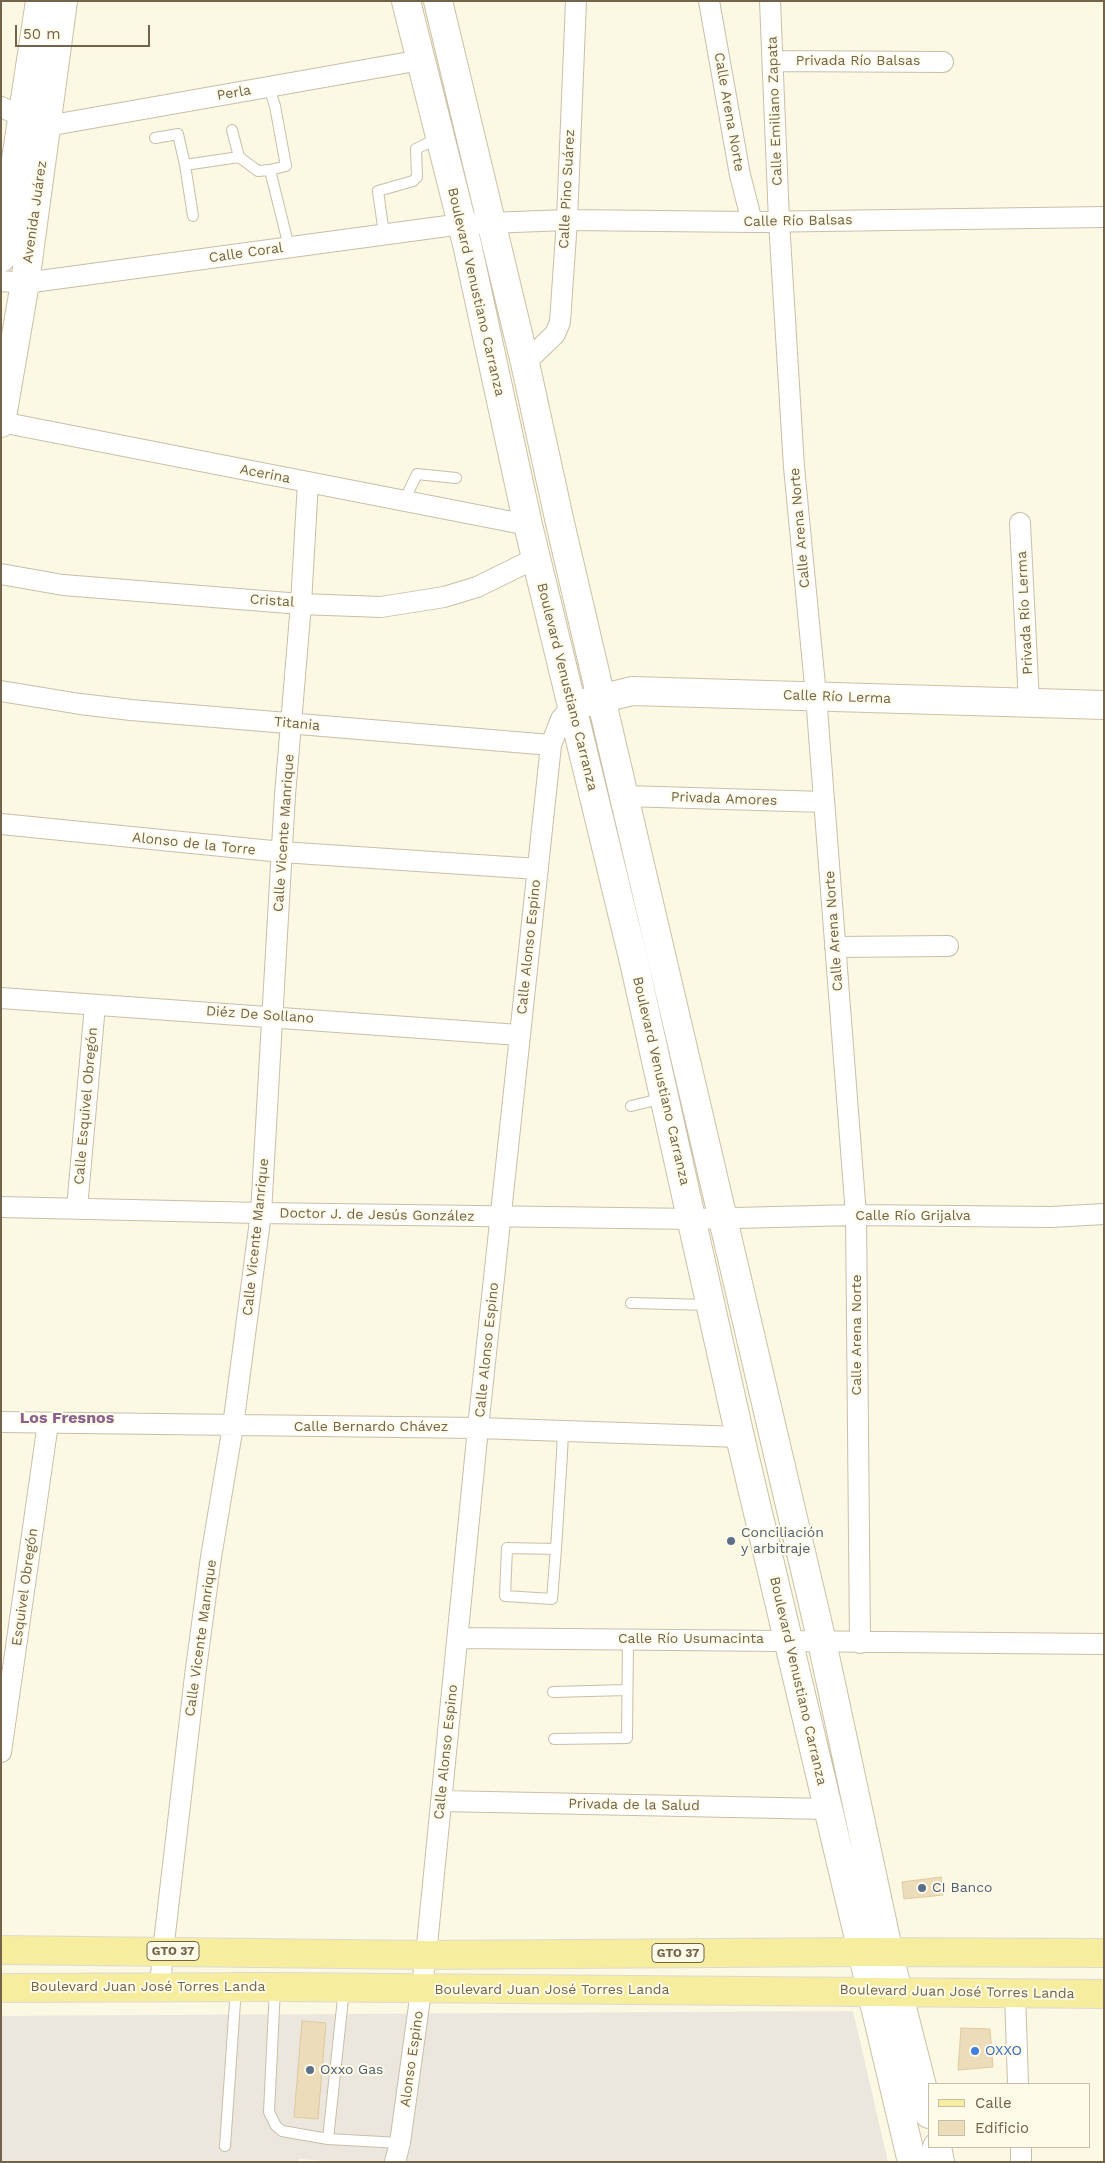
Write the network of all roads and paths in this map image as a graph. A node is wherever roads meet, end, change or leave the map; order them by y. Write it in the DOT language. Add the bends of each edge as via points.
graph roads {
  1 [pos="40,1"];
  2 [pos="63,1"];
  3 [pos="406,1"];
  4 [pos="438,1"];
  5 [pos="576,1"];
  6 [pos="709,1"];
  7 [pos="770,1"];
  8 [pos="421,60"];
  9 [pos="774,61"];
  10 [pos="943,62"];
  11 [pos="269,87"];
  12 [pos="24,117"];
  13 [pos="232,130"];
  14 [pos="440,137"];
  15 [pos="155,138"];
  16 [pos="239,157"];
  17 [pos="185,165"];
  18 [pos="270,170"];
  19 [pos="194,216"];
  20 [pos="1104,217"];
  21 [pos="566,220"];
  22 [pos="780,221"];
  23 [pos="491,222"];
  24 [pos="752,222"];
  25 [pos="462,224"];
  26 [pos="384,234"];
  27 [pos="289,247"];
  28 [pos="1,258"];
  29 [pos="13,282"];
  30 [pos="525,363"];
  31 [pos="1,423"];
  32 [pos="456,478"];
  33 [pos="308,482"];
  34 [pos="404,501"];
  35 [pos="1020,523"];
  36 [pos="528,525"];
  37 [pos="536,558"];
  38 [pos="1,574"];
  39 [pos="301,604"];
  40 [pos="1,690"];
  41 [pos="816,696"];
  42 [pos="601,698"];
  43 [pos="1029,703"];
  44 [pos="1104,705"];
  45 [pos="572,707"];
  46 [pos="292,723"];
  47 [pos="551,745"];
  48 [pos="625,796"];
  49 [pos="824,802"];
  50 [pos="1,824"];
  51 [pos="282,852"];
  52 [pos="538,869"];
  53 [pos="948,946"];
  54 [pos="834,947"];
  55 [pos="1,998"];
  56 [pos="95,1005"];
  57 [pos="274,1016"];
  58 [pos="519,1035"];
  59 [pos="664,1098"];
  60 [pos="630,1106"];
  61 [pos="1,1207"];
  62 [pos="77,1208"];
  63 [pos="262,1213"];
  64 [pos="1104,1214"];
  65 [pos="856,1215"];
  66 [pos="501,1217"];
  67 [pos="721,1218"];
  68 [pos="693,1219"];
  69 [pos="631,1303"];
  70 [pos="710,1305"];
  71 [pos="1,1422"];
  72 [pos="48,1423"];
  73 [pos="233,1426"];
  74 [pos="478,1428"];
  75 [pos="563,1431"];
  76 [pos="740,1437"];
  77 [pos="556,1549"];
  78 [pos="458,1638"];
  79 [pos="628,1639"];
  80 [pos="789,1640"];
  81 [pos="822,1642"];
  82 [pos="860,1643"];
  83 [pos="1104,1644"];
  84 [pos="627,1690"];
  85 [pos="553,1692"];
  86 [pos="554,1739"];
  87 [pos="1,1752"];
  88 [pos="441,1801"];
  89 [pos="827,1808"];
  90 [pos="1,1950"];
  91 [pos="163,1951"];
  92 [pos="862,1952"];
  93 [pos="890,1952"];
  94 [pos="1104,1953"];
  95 [pos="426,1955"];
  96 [pos="160,1987"];
  97 [pos="236,1987"];
  98 [pos="275,1987"];
  99 [pos="1,1988"];
  100 [pos="344,1989"];
  101 [pos="422,1989"];
  102 [pos="870,1991"];
  103 [pos="899,1992"];
  104 [pos="1015,1993"];
  105 [pos="1104,1994"];
  106 [pos="1018,2083"];
  107 [pos="928,2110"];
  108 [pos="328,2139"];
  109 [pos="225,2146"];
  110 [pos="937,2148"];
  111 [pos="1021,2148"];
  112 [pos="398,2153"];
  113 [pos="912,2162"];
  114 [pos="940,2162"];
  115 [pos="1021,2162"];
  1 -- 12 [label="main road, Avenida Juárez"];
  2 -- 12 [label="main road, Avenida Juárez"];
  3 -- 8 [label="main road, Boulevard Venustiano Carranza"];
  4 -- 23 [label="main road, Boulevard Venustiano Carranza"];
  5 -- 21 [label="street, Calle Pino Suárez"];
  6 -- 24 [label="street, Calle Arena Norte" via="740,175"];
  7 -- 9 [label="street, Calle Emiliano Zapata"];
  8 -- 11 [label="street, Perla"];
  8 -- 14 [label="main road, Boulevard Venustiano Carranza"];
  9 -- 10 [label="street, Privada Río Balsas"];
  9 -- 22 [label="street, Calle Emiliano Zapata"];
  11 -- 12 [label="street, Perla"];
  11 -- 18 [label="lane" via="286,166"];
  12 -- 28 [label="main road, Avenida Juárez"];
  12 -- 29 [label="main road, Avenida Juárez"];
  13 -- 16 [label="lane"];
  14 -- 25 [label="main road, Boulevard Venustiano Carranza"];
  14 -- 26 [label="lane" via="416,149 416,177 413,181 378,191"];
  15 -- 17 [label="lane" via="178,134"];
  16 -- 17 [label="lane"];
  16 -- 18 [label="lane" via="258,171"];
  17 -- 19 [label="lane"];
  18 -- 27 [label="lane"];
  20 -- 22 [label="street, Calle Río Balsas"];
  21 -- 23 [label="street, Calle Río Balsas"];
  21 -- 24 [label="street, Calle Río Balsas"];
  21 -- 30 [label="street, Calle Pino Suárez" via="560,322 555,334"];
  22 -- 24 [label="street, Calle Río Balsas"];
  22 -- 41 [label="street, Calle Arena Norte" via="794,467"];
  23 -- 25 [label="street, Calle Coral"];
  23 -- 30 [label="main road, Boulevard Venustiano Carranza"];
  25 -- 26 [label="street, Calle Coral"];
  25 -- 36 [label="main road, Boulevard Venustiano Carranza"];
  26 -- 27 [label="street, Calle Coral"];
  27 -- 29 [label="street, Calle Coral"];
  29 -- 31 [label="main road, Avenida Juárez"];
  30 -- 42 [label="main road, Boulevard Venustiano Carranza"];
  31 -- 33 [label="street, Acerina"];
  32 -- 34 [label="lane" via="417,474"];
  33 -- 34 [label="street, Acerina"];
  33 -- 39 [label="street, Calle Vicente Manrique"];
  34 -- 36 [label="street, Acerina"];
  35 -- 43 [label="street, Privada Río Lerma"];
  36 -- 37 [label="main road, Boulevard Venustiano Carranza"];
  37 -- 39 [label="street, Cristal" via="477,587 421,602 381,607"];
  37 -- 45 [label="main road, Boulevard Venustiano Carranza"];
  38 -- 39 [label="street, Cristal" via="63,585"];
  39 -- 46 [label="street, Calle Vicente Manrique"];
  40 -- 46 [label="street, Titania" via="97,706"];
  41 -- 42 [label="main road, Calle Río Lerma" via="632,691"];
  41 -- 43 [label="main road, Calle Río Lerma"];
  41 -- 49 [label="street, Calle Arena Norte"];
  42 -- 45 [label="main road, Calle Río Lerma"];
  42 -- 48 [label="main road, Boulevard Venustiano Carranza"];
  43 -- 44 [label="main road, Calle Río Lerma"];
  45 -- 47 [label="street" via="561,719"];
  45 -- 59 [label="main road, Boulevard Venustiano Carranza"];
  46 -- 47 [label="street, Titania"];
  46 -- 51 [label="street, Calle Vicente Manrique"];
  47 -- 52 [label="street, Calle Alonso Espino"];
  48 -- 49 [label="street, Privada Amores"];
  48 -- 67 [label="main road, Boulevard Venustiano Carranza"];
  49 -- 54 [label="street, Calle Arena Norte"];
  50 -- 51 [label="street, Alonso de la Torre"];
  51 -- 52 [label="street, Alonso de la Torre"];
  51 -- 57 [label="street, Calle Vicente Manrique"];
  52 -- 58 [label="street, Calle Alonso Espino"];
  53 -- 54 [label="street"];
  54 -- 65 [label="street, Calle Arena Norte"];
  55 -- 56 [label="street, Diéz De Sollano"];
  56 -- 57 [label="street, Diéz De Sollano"];
  56 -- 62 [label="street, Calle Esquivel Obregón"];
  57 -- 58 [label="street, Diéz De Sollano"];
  57 -- 63 [label="street, Calle Vicente Manrique"];
  58 -- 66 [label="street, Calle Alonso Espino"];
  59 -- 60 [label="lane"];
  59 -- 68 [label="main road, Boulevard Venustiano Carranza"];
  61 -- 62 [label="street, Doctor J. de Jesús González"];
  62 -- 63 [label="street, Doctor J. de Jesús González"];
  63 -- 66 [label="street, Doctor J. de Jesús González"];
  63 -- 73 [label="street, Calle Vicente Manrique"];
  64 -- 65 [label="street, Calle Río Grijalva"];
  65 -- 67 [label="street, Calle Río Grijalva"];
  65 -- 82 [label="street, Calle Arena Norte"];
  66 -- 68 [label="street, Doctor J. de Jesús González"];
  66 -- 74 [label="street, Calle Alonso Espino"];
  67 -- 68 [label="street, Calle Río Grijalva"];
  67 -- 81 [label="main road, Boulevard Venustiano Carranza"];
  68 -- 70 [label="main road, Boulevard Venustiano Carranza"];
  69 -- 70 [label="lane"];
  70 -- 76 [label="main road, Boulevard Venustiano Carranza"];
  71 -- 72 [label="street, Calle Bernardo Chávez"];
  72 -- 73 [label="street, Calle Bernardo Chávez"];
  72 -- 87 [label="street, Esquivel Obregón"];
  73 -- 74 [label="street, Calle Bernardo Chávez"];
  73 -- 91 [label="street, Calle Vicente Manrique" via="195,1676"];
  74 -- 75 [label="street, Calle Bernardo Chávez"];
  74 -- 78 [label="street, Calle Alonso Espino"];
  75 -- 76 [label="street, Calle Bernardo Chávez"];
  75 -- 77 [label="lane"];
  76 -- 80 [label="main road, Boulevard Venustiano Carranza"];
  77 -- 77 [label="lane" via="552,1599 505,1596 507,1548"];
  78 -- 79 [label="street, Calle Río Usumacinta"];
  78 -- 88 [label="street, Calle Alonso Espino"];
  79 -- 80 [label="street, Calle Río Usumacinta"];
  79 -- 84 [label="lane"];
  80 -- 81 [label="street, Calle Río Usumacinta"];
  80 -- 89 [label="main road, Boulevard Venustiano Carranza"];
  81 -- 82 [label="street, Calle Río Usumacinta"];
  81 -- 93 [label="main road, Boulevard Venustiano Carranza"];
  82 -- 83 [label="street, Calle Río Usumacinta"];
  84 -- 85 [label="lane"];
  84 -- 86 [label="lane" via="626,1738"];
  88 -- 89 [label="street, Privada de la Salud"];
  88 -- 95 [label="street, Calle Alonso Espino"];
  89 -- 92 [label="main road, Boulevard Venustiano Carranza"];
  90 -- 91 [label="main road, GTO 37"];
  91 -- 95 [label="main road, GTO 37"];
  91 -- 96 [label="street, Calle Vicente Manrique"];
  92 -- 93 [label="main road, GTO 37"];
  92 -- 95 [label="main road, GTO 37"];
  92 -- 102 [label="main road, Boulevard Venustiano Carranza"];
  93 -- 94 [label="main road, GTO 37"];
  93 -- 103 [label="main road, Boulevard Venustiano Carranza"];
  95 -- 101 [label="street, Alonso Espino"];
  96 -- 97 [label="main road, Boulevard Juan José Torres Landa"];
  96 -- 99 [label="main road, Boulevard Juan José Torres Landa"];
  97 -- 98 [label="main road, Boulevard Juan José Torres Landa"];
  97 -- 109 [label="lane"];
  98 -- 100 [label="main road, Boulevard Juan José Torres Landa"];
  98 -- 108 [label="lane" via="269,2112 282,2131"];
  100 -- 101 [label="main road, Boulevard Juan José Torres Landa"];
  100 -- 108 [label="lane"];
  101 -- 102 [label="main road, Boulevard Juan José Torres Landa"];
  101 -- 112 [label="street, Alonso Espino"];
  102 -- 103 [label="main road, Boulevard Juan José Torres Landa"];
  102 -- 113 [label="main road, Boulevard Venustiano Carranza"];
  103 -- 104 [label="main road, Boulevard Juan José Torres Landa"];
  103 -- 107 [label="main road, Boulevard Venustiano Carranza"];
  104 -- 105 [label="main road, Boulevard Juan José Torres Landa"];
  104 -- 106 [label="street"];
  108 -- 112 [label="lane"];
  110 -- 114 [label="main road"];
  111 -- 115 [label="street"];
}
